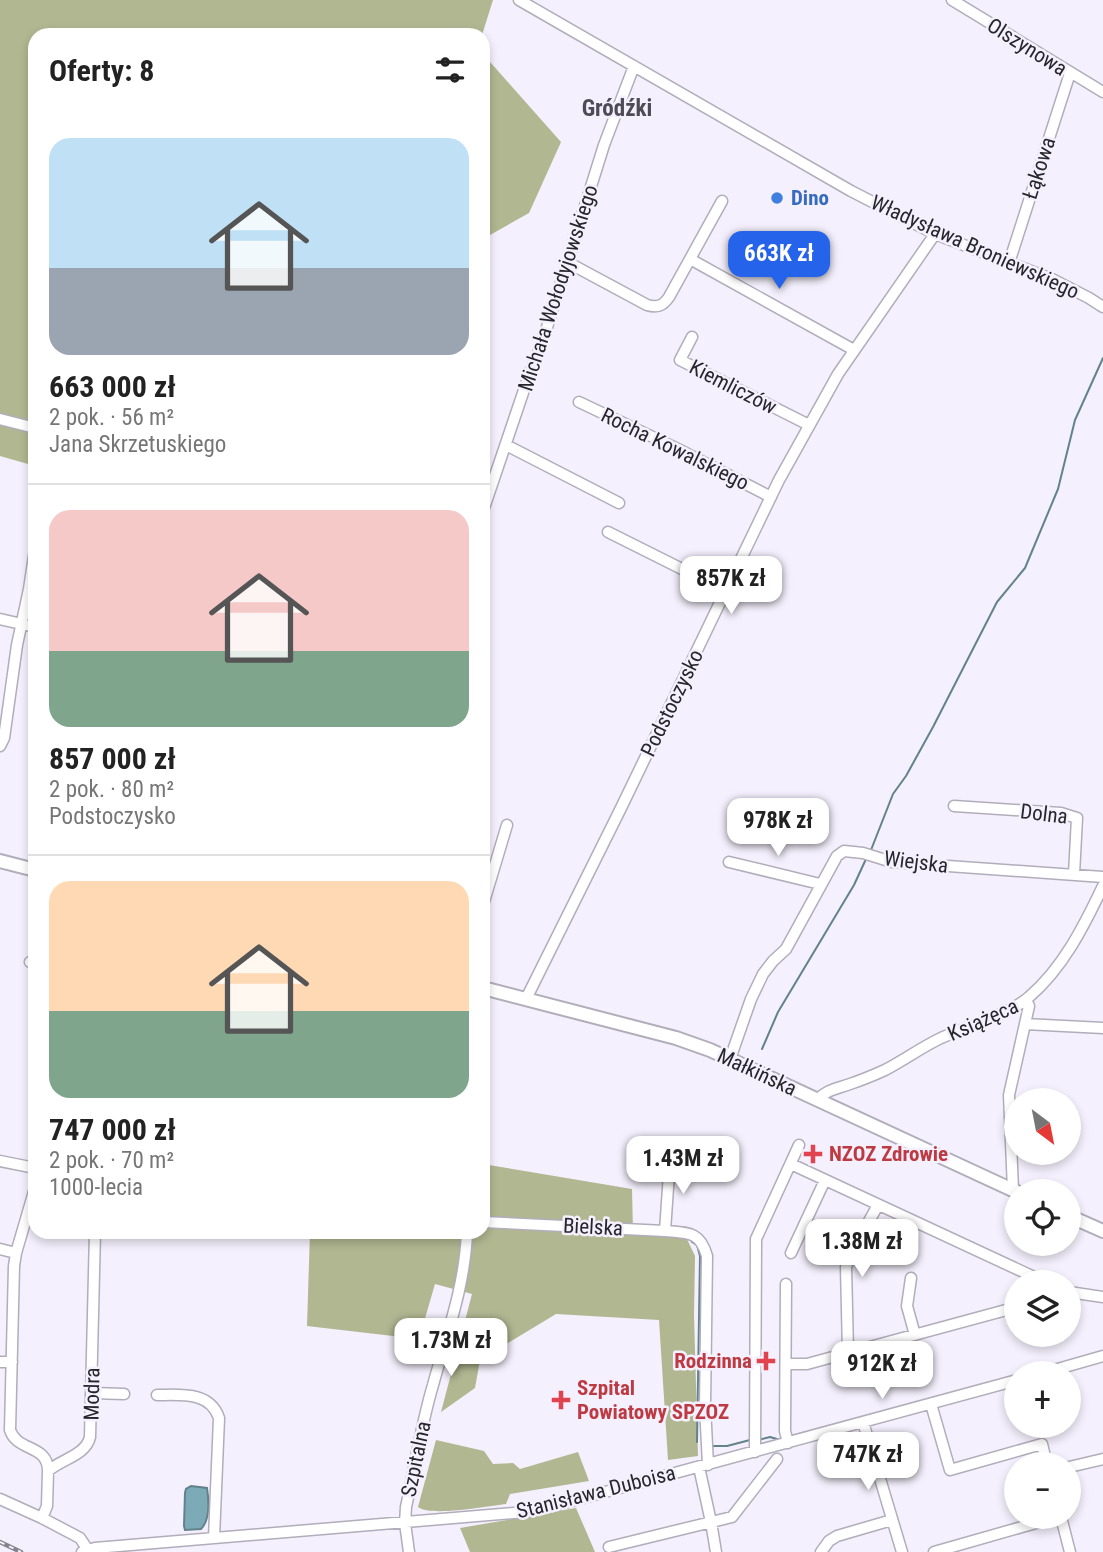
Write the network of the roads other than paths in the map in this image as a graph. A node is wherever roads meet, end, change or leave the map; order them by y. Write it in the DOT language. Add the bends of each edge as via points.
graph roads {
  1 [pos="519,0"];
  2 [pos="952,0"];
  3 [pos="634,66"];
  4 [pos="1070,73"];
  5 [pos="1103,92"];
  6 [pos="722,201"];
  7 [pos="935,234"];
  8 [pos="690,259"];
  9 [pos="567,262"];
  10 [pos="1009,263"];
  11 [pos="1103,307"];
  12 [pos="692,337"];
  13 [pos="854,350"];
  14 [pos="579,402"];
  15 [pos="0,419"];
  16 [pos="809,425"];
  17 [pos="28,426"];
  18 [pos="506,445"];
  19 [pos="490,491"];
  20 [pos="771,497"];
  21 [pos="619,503"];
  22 [pos="608,532"];
  23 [pos="28,589"];
  24 [pos="726,591"];
  25 [pos="0,619"];
  26 [pos="22,623"];
  27 [pos="28,625"];
  28 [pos="0,746"];
  29 [pos="954,806"];
  30 [pos="507,825"];
  31 [pos="0,861"];
  32 [pos="729,862"];
  33 [pos="28,868"];
  34 [pos="1074,874"];
  35 [pos="1103,877"];
  36 [pos="490,882"];
  37 [pos="820,884"];
  38 [pos="1103,886"];
  39 [pos="490,990"];
  40 [pos="526,999"];
  41 [pos="1026,1000"];
  42 [pos="1025,1024"];
  43 [pos="1103,1028"];
  44 [pos="730,1059"];
  45 [pos="817,1100"];
  46 [pos="799,1145"];
  47 [pos="670,1159"];
  48 [pos="0,1161"];
  49 [pos="791,1164"];
  50 [pos="28,1167"];
  51 [pos="1014,1179"];
  52 [pos="825,1180"];
  53 [pos="1004,1186"];
  54 [pos="878,1205"];
  55 [pos="28,1212"];
  56 [pos="1081,1221"];
  57 [pos="490,1222"];
  58 [pos="665,1231"];
  59 [pos="1103,1231"];
  60 [pos="95,1239"];
  61 [pos="467,1239"];
  62 [pos="0,1249"];
  63 [pos="16,1253"];
  64 [pos="792,1254"];
  65 [pos="1019,1270"];
  66 [pos="911,1278"];
  67 [pos="786,1284"];
  68 [pos="1081,1294"];
  69 [pos="1103,1297"];
  70 [pos="1004,1311"];
  71 [pos="915,1335"];
  72 [pos="848,1352"];
  73 [pos="1103,1356"];
  74 [pos="0,1362"];
  75 [pos="12,1362"];
  76 [pos="1081,1362"];
  77 [pos="786,1363"];
  78 [pos="1004,1384"];
  79 [pos="92,1393"];
  80 [pos="124,1394"];
  81 [pos="157,1395"];
  82 [pos="931,1404"];
  83 [pos="863,1422"];
  84 [pos="788,1443"];
  85 [pos="755,1452"];
  86 [pos="1014,1452"];
  87 [pos="1044,1452"];
  88 [pos="1004,1455"];
  89 [pos="777,1459"];
  90 [pos="1103,1459"];
  91 [pos="1081,1464"];
  92 [pos="704,1466"];
  93 [pos="48,1471"];
  94 [pos="0,1499"];
  95 [pos="42,1518"];
  96 [pos="892,1520"];
  97 [pos="711,1522"];
  98 [pos="405,1523"];
  99 [pos="1016,1529"];
  100 [pos="1063,1529"];
  101 [pos="214,1538"];
  102 [pos="609,1547"];
  103 [pos="85,1551"];
  104 [pos="409,1552"];
  105 [pos="716,1552"];
  106 [pos="821,1552"];
  107 [pos="902,1552"];
  108 [pos="934,1552"];
  109 [pos="1070,1552"];
  1 -- 3 [label="street, Władysława Broniewskiego"];
  2 -- 4 [label="street, Olszynowa"];
  3 -- 7 [label="street, Władysława Broniewskiego" via="850,191"];
  3 -- 9 [label="street, Michała Wołodyjowskiego"];
  4 -- 5 [label="street, Olszynowa"];
  4 -- 10 [label="street, Łąkowa"];
  6 -- 8 [label="street"];
  7 -- 10 [label="street, Władysława Broniewskiego"];
  7 -- 13 [label="street, Podstoczysko"];
  8 -- 9 [label="street" via="665,303 653,307"];
  8 -- 13 [label="street"];
  9 -- 18 [label="street, Michała Wołodyjowskiego"];
  10 -- 11 [label="street, Władysława Broniewskiego" via="1052,279"];
  12 -- 16 [label="street, Kiemliczów" via="680,360"];
  13 -- 16 [label="street, Podstoczysko"];
  14 -- 20 [label="street, Rocha Kowalskiego"];
  15 -- 17 [label="street"];
  16 -- 20 [label="street, Podstoczysko"];
  18 -- 19 [label="street, Michała Wołodyjowskiego"];
  18 -- 21 [label="street"];
  20 -- 24 [label="street, Podstoczysko"];
  22 -- 24 [label="street"];
  23 -- 26 [label="street"];
  24 -- 40 [label="street, Podstoczysko"];
  25 -- 26 [label="street"];
  26 -- 27 [label="street"];
  26 -- 28 [label="street"];
  29 -- 34 [label="street, Dolna" via="1077,818"];
  30 -- 36 [label="street"];
  31 -- 33 [label="main road"];
  32 -- 37 [label="street"];
  34 -- 35 [label="street, Wiejska"];
  34 -- 37 [label="street, Wiejska" via="892,862 844,851"];
  37 -- 44 [label="street, Wiejska" via="786,949 763,974"];
  38 -- 41 [label="street, Książęca" via="1069,950"];
  39 -- 40 [label="main road, Małkińska"];
  40 -- 44 [label="main road, Małkińska" via="676,1038"];
  41 -- 42 [label="street" via="1030,1006"];
  41 -- 45 [label="street, Książęca" via="884,1070 825,1091"];
  42 -- 43 [label="street"];
  42 -- 51 [label="street" via="1009,1095"];
  44 -- 45 [label="main road, Małkińska"];
  45 -- 53 [label="main road, Małkińska"];
  46 -- 49 [label="street"];
  47 -- 58 [label="street"];
  48 -- 50 [label="street"];
  49 -- 52 [label="street"];
  49 -- 85 [label="street" via="756,1239"];
  52 -- 54 [label="street"];
  52 -- 64 [label="street"];
  54 -- 65 [label="street"];
  54 -- 72 [label="street" via="846,1267"];
  55 -- 63 [label="street"];
  56 -- 59 [label="main road"];
  57 -- 58 [label="street, Bielska"];
  58 -- 92 [label="street, Bielska" via="690,1233 701,1241 707,1256"];
  60 -- 79 [label="street, Modra"];
  61 -- 98 [label="street, Szpitalna" via="460,1289 431,1388"];
  62 -- 63 [label="street"];
  63 -- 75 [label="street"];
  66 -- 71 [label="street" via="906,1306"];
  67 -- 77 [label="street"];
  68 -- 69 [label="street"];
  70 -- 71 [label="street"];
  71 -- 72 [label="street"];
  72 -- 77 [label="street" via="807,1364"];
  73 -- 76 [label="street"];
  74 -- 75 [label="street"];
  75 -- 93 [label="street" via="11,1433 19,1443 44,1456"];
  77 -- 84 [label="street"];
  78 -- 82 [label="street, Stanisława Duboisa"];
  79 -- 80 [label="street"];
  79 -- 93 [label="street, Modra" via="89,1443"];
  81 -- 101 [label="street" via="201,1398 217,1412"];
  82 -- 83 [label="street, Stanisława Duboisa"];
  82 -- 88 [label="street" via="950,1470"];
  83 -- 84 [label="street, Stanisława Duboisa"];
  83 -- 96 [label="street"];
  84 -- 85 [label="street, Stanisława Duboisa"];
  85 -- 92 [label="street, Stanisława Duboisa"];
  86 -- 87 [label="street" via="1042,1444"];
  89 -- 97 [label="street" via="732,1517"];
  90 -- 91 [label="street"];
  92 -- 97 [label="street"];
  92 -- 98 [label="street, Stanisława Duboisa" via="537,1509"];
  93 -- 95 [label="street"];
  94 -- 95 [label="street"];
  95 -- 103 [label="street" via="80,1538"];
  96 -- 106 [label="street" via="837,1536"];
  96 -- 107 [label="street"];
  97 -- 102 [label="street"];
  97 -- 105 [label="street"];
  98 -- 101 [label="street, Stanisława Duboisa"];
  98 -- 104 [label="street, Szpitalna"];
  99 -- 108 [label="street"];
  100 -- 109 [label="street"];
  101 -- 103 [label="street, Stanisława Duboisa"];
}
